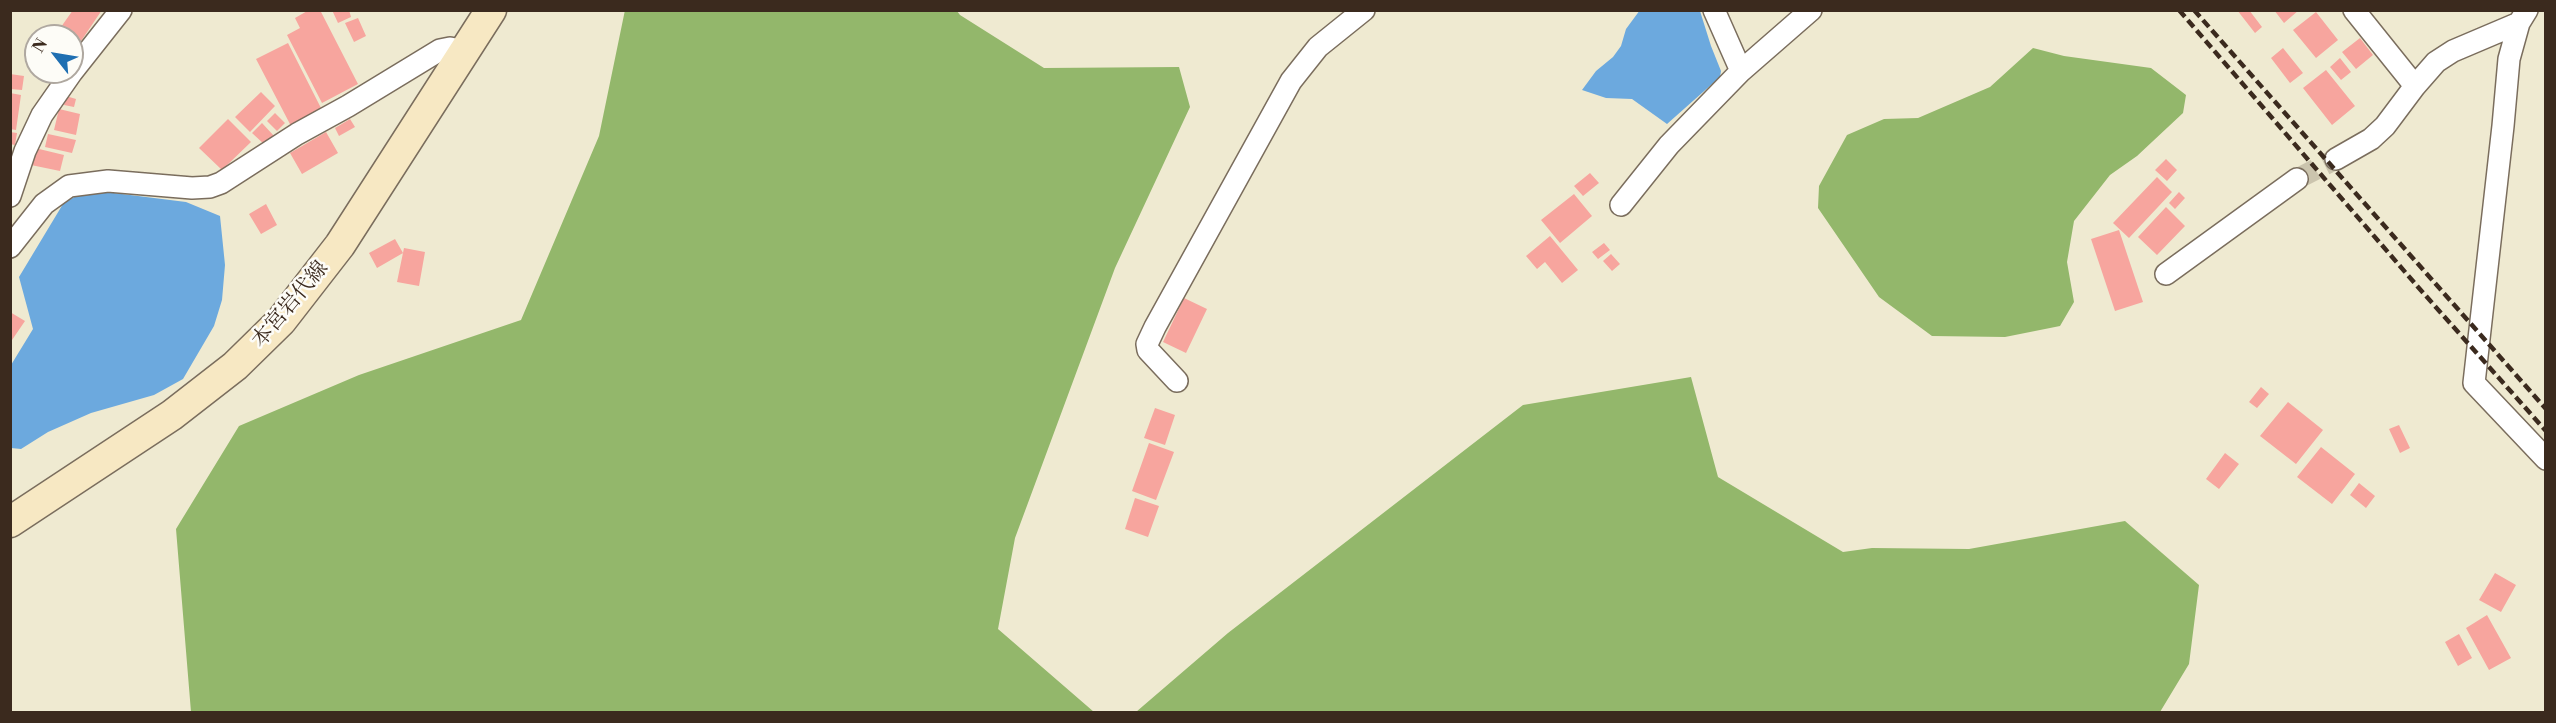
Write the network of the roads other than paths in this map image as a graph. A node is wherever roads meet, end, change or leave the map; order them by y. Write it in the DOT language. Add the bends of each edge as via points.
graph roads {
  1 [pos="121,10"];
  2 [pos="492,10"];
  3 [pos="1364,10"];
  4 [pos="1714,10"];
  5 [pos="1811,10"];
  6 [pos="2354,10"];
  7 [pos="2523,17"];
  8 [pos="465,51"];
  9 [pos="84,57"];
  10 [pos="1741,71"];
  11 [pos="64,84"];
  12 [pos="2415,86"];
  13 [pos="2336,159"];
  14 [pos="2297,179"];
  15 [pos="10,196"];
  16 [pos="1622,205"];
  17 [pos="10,247"];
  18 [pos="2166,274"];
  19 [pos="1177,381"];
  20 [pos="2546,459"];
  21 [pos="10,522"];
  1 -- 9 [label="street"];
  2 -- 8 [label="main road, 本宮岩代線"];
  3 -- 19 [label="street" via="1318,47 1291,81 1155,327 1148,350"];
  4 -- 10 [label="street"];
  5 -- 10 [label="street"];
  6 -- 12 [label="street"];
  7 -- 12 [label="street" via="2453,51 2429,69"];
  7 -- 20 [label="street" via="2509,59 2474,383"];
  8 -- 17 [label="street" via="440,50 210,187 108,181 69,186 44,204"];
  8 -- 21 [label="main road, 本宮岩代線" via="340,245 259,345 172,415"];
  10 -- 16 [label="street" via="1669,145"];
  11 -- 15 [label="street" via="24,151"];
  12 -- 13 [label="street" via="2371,140"];
  14 -- 18 [label="street"];
}
